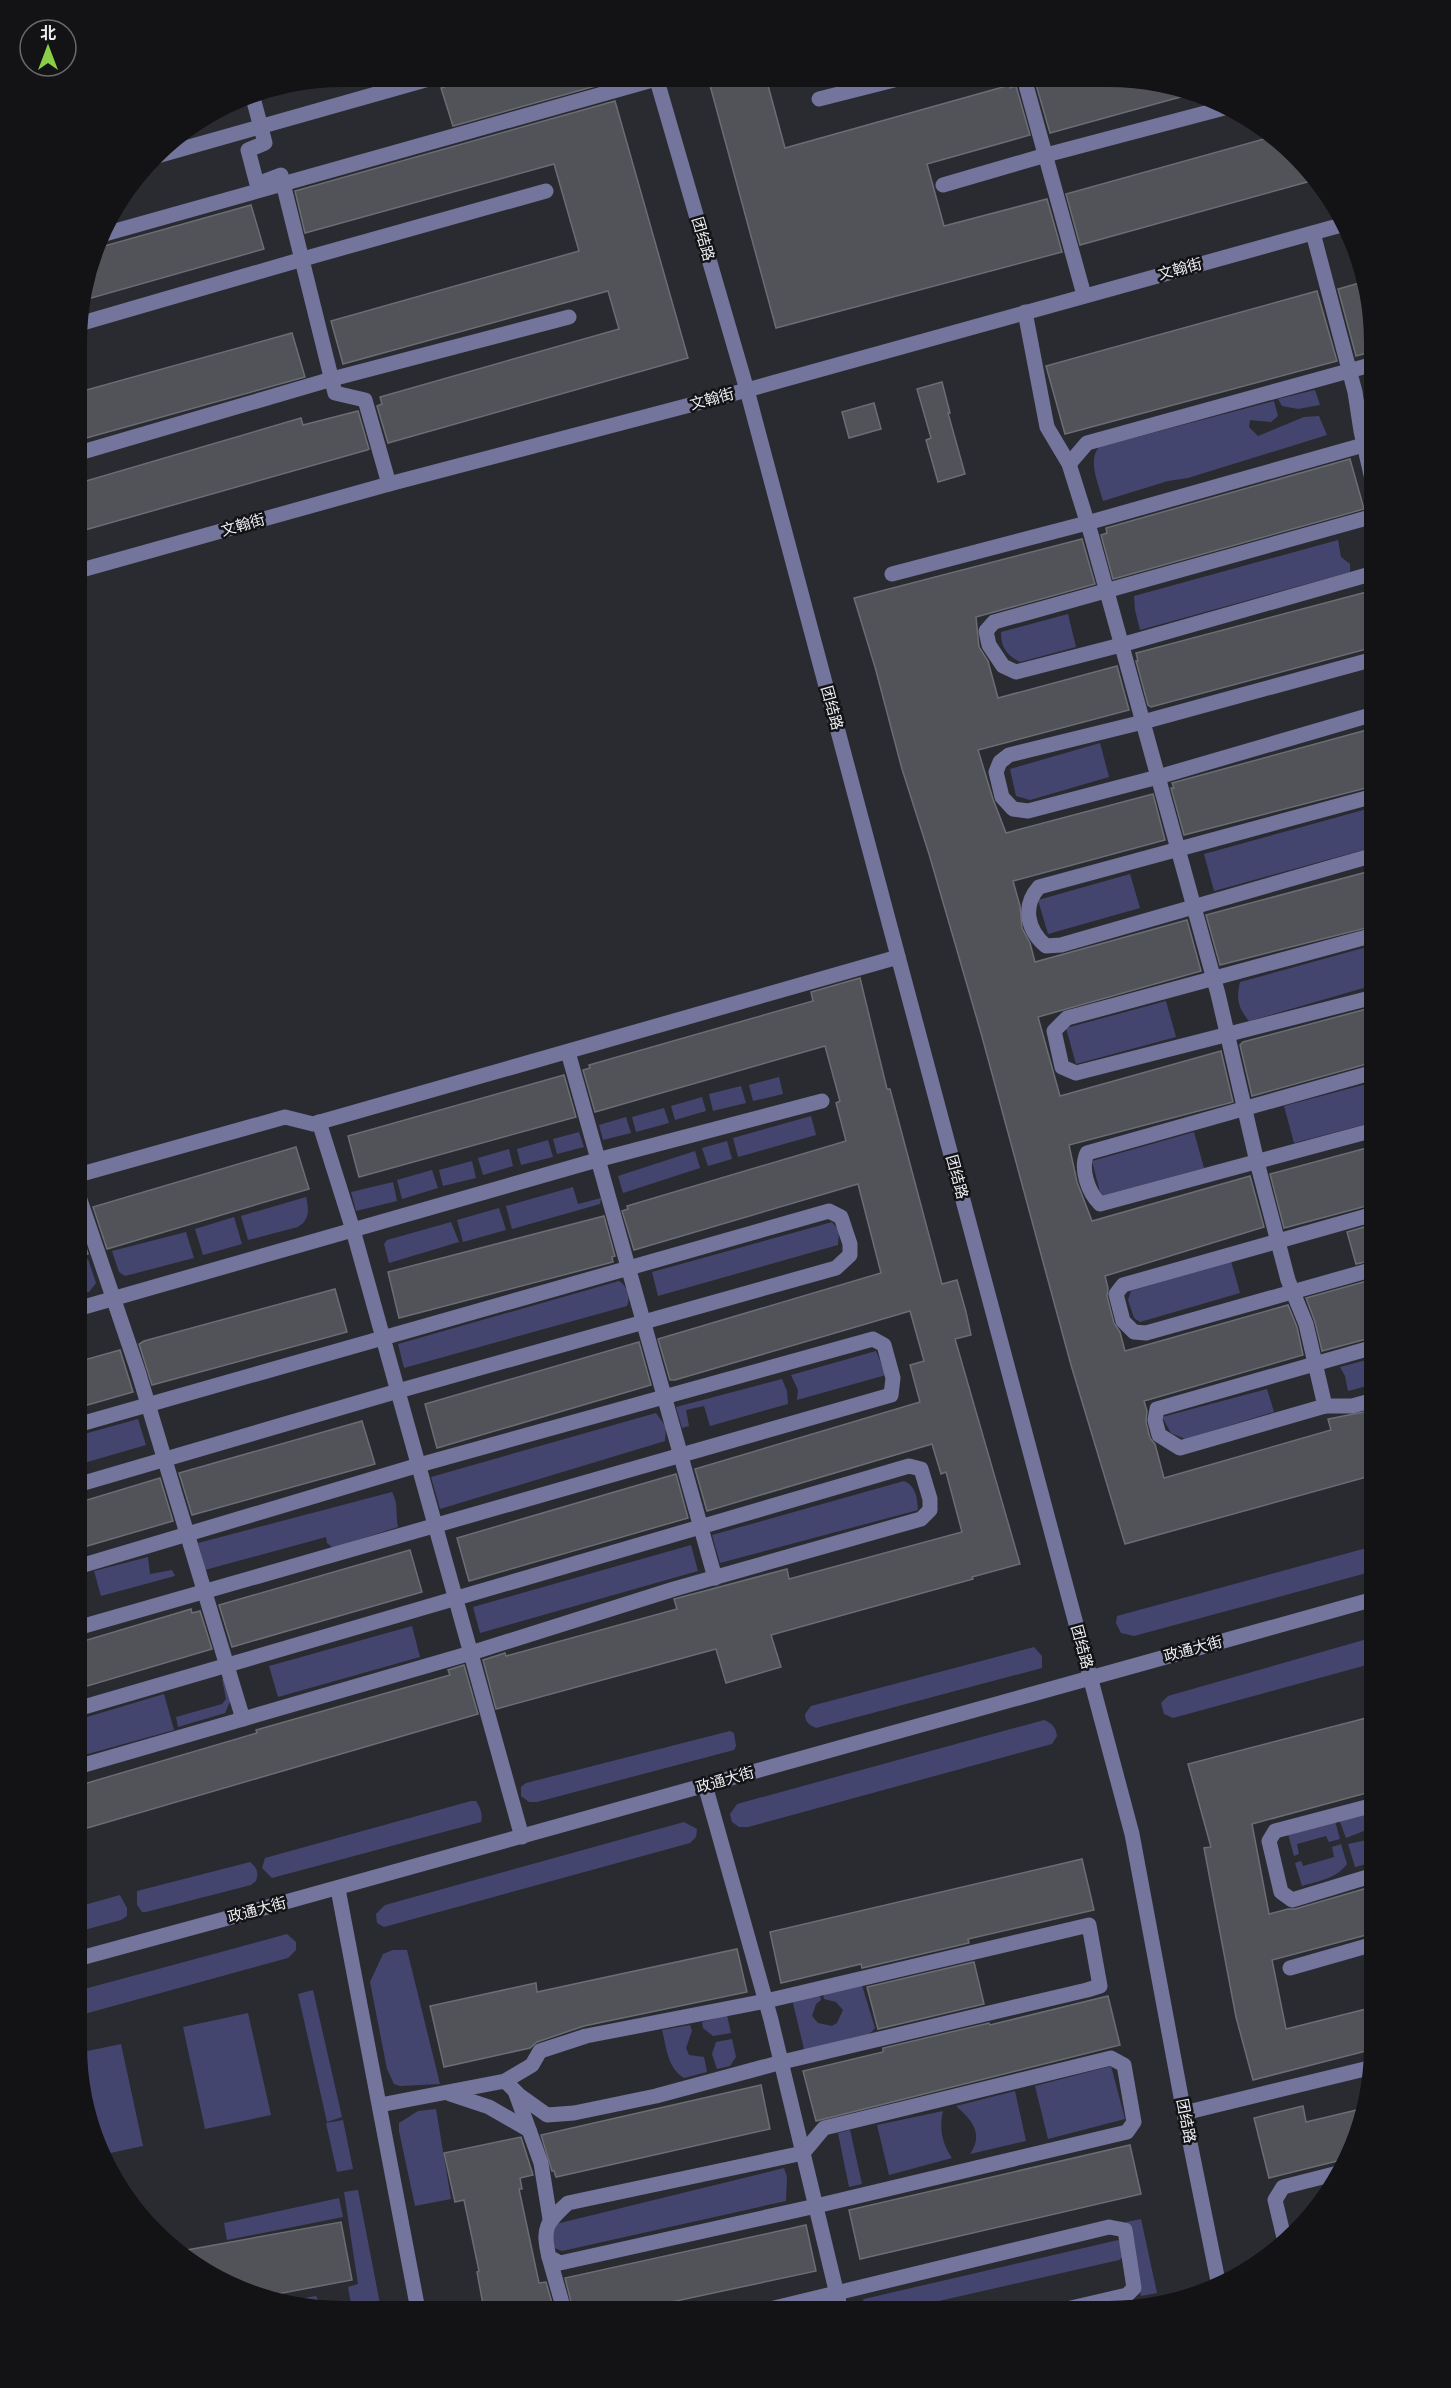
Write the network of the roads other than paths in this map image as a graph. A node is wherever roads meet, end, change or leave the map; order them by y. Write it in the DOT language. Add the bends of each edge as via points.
graph roads {
  1 [pos="400,87"];
  2 [pos="624,87"];
  3 [pos="659,87"];
  4 [pos="866,87"];
  5 [pos="1027,87"];
  6 [pos="819,99"];
  7 [pos="254,103"];
  8 [pos="1216,110"];
  9 [pos="261,126"];
  10 [pos="172,152"];
  11 [pos="1046,155"];
  12 [pos="284,183"];
  13 [pos="943,185"];
  14 [pos="546,191"];
  15 [pos="1337,226"];
  16 [pos="112,232"];
  17 [pos="1314,233"];
  18 [pos="303,258"];
  19 [pos="1084,295"];
  20 [pos="1025,312"];
  21 [pos="568,317"];
  22 [pos="88,321"];
  23 [pos="1364,366"];
  24 [pos="1350,370"];
  25 [pos="332,379"];
  26 [pos="747,390"];
  27 [pos="1364,424"];
  28 [pos="1364,444"];
  29 [pos="87,451"];
  30 [pos="1069,464"];
  31 [pos="389,484"];
  32 [pos="1364,519"];
  33 [pos="1087,523"];
  34 [pos="87,568"];
  35 [pos="892,574"];
  36 [pos="1364,576"];
  37 [pos="1107,592"];
  38 [pos="1121,645"];
  39 [pos="1364,662"];
  40 [pos="1364,717"];
  41 [pos="1143,722"];
  42 [pos="1158,777"];
  43 [pos="1364,799"];
  44 [pos="1178,850"];
  45 [pos="1364,858"];
  46 [pos="1194,907"];
  47 [pos="1364,938"];
  48 [pos="898,957"];
  49 [pos="1214,979"];
  50 [pos="1364,1000"];
  51 [pos="1228,1035"];
  52 [pos="568,1052"];
  53 [pos="1364,1075"];
  54 [pos="822,1101"];
  55 [pos="1245,1108"];
  56 [pos="319,1122"];
  57 [pos="1364,1133"];
  58 [pos="597,1160"];
  59 [pos="1257,1162"];
  60 [pos="87,1172"];
  61 [pos="1364,1217"];
  62 [pos="87,1221"];
  63 [pos="353,1230"];
  64 [pos="1278,1241"];
  65 [pos="627,1268"];
  66 [pos="1364,1272"];
  67 [pos="1293,1291"];
  68 [pos="113,1298"];
  69 [pos="87,1306"];
  70 [pos="643,1322"];
  71 [pos="383,1337"];
  72 [pos="1364,1350"];
  73 [pos="1315,1363"];
  74 [pos="398,1391"];
  75 [pos="664,1397"];
  76 [pos="1364,1403"];
  77 [pos="148,1406"];
  78 [pos="1325,1406"];
  79 [pos="87,1422"];
  80 [pos="680,1456"];
  81 [pos="165,1458"];
  82 [pos="418,1465"];
  83 [pos="87,1482"];
  84 [pos="700,1526"];
  85 [pos="436,1527"];
  86 [pos="188,1534"];
  87 [pos="87,1564"];
  88 [pos="714,1578"];
  89 [pos="205,1592"];
  90 [pos="455,1597"];
  91 [pos="1364,1602"];
  92 [pos="87,1625"];
  93 [pos="471,1653"];
  94 [pos="227,1664"];
  95 [pos="1090,1677"];
  96 [pos="87,1706"];
  97 [pos="243,1719"];
  98 [pos="87,1764"];
  99 [pos="705,1785"];
  100 [pos="1364,1808"];
  101 [pos="522,1837"];
  102 [pos="1364,1878"];
  103 [pos="338,1889"];
  104 [pos="1364,1947"];
  105 [pos="87,1956"];
  106 [pos="1290,1968"];
  107 [pos="766,2001"];
  108 [pos="782,2062"];
  109 [pos="1363,2070"];
  110 [pos="510,2086"];
  111 [pos="444,2092"];
  112 [pos="380,2105"];
  113 [pos="1184,2113"];
  114 [pos="529,2130"];
  115 [pos="803,2153"];
  116 [pos="1328,2175"];
  117 [pos="816,2206"];
  118 [pos="550,2219"];
  119 [pos="1283,2232"];
  120 [pos="549,2257"];
  121 [pos="1217,2277"];
  122 [pos="837,2293"];
  123 [pos="416,2301"];
  124 [pos="561,2301"];
  125 [pos="804,2301"];
  126 [pos="839,2301"];
  127 [pos="1102,2301"];
  1 -- 9 [label="street"];
  2 -- 12 [label="street"];
  3 -- 26 [label="street, 团结路"];
  4 -- 6 [label="street"];
  5 -- 11 [label="street"];
  7 -- 9 [label="street"];
  8 -- 11 [label="street"];
  9 -- 10 [label="street"];
  9 -- 12 [label="street" via="265,143 248,150 257,184 281,175"];
  11 -- 13 [label="street"];
  11 -- 19 [label="street"];
  12 -- 16 [label="street"];
  12 -- 18 [label="street"];
  14 -- 18 [label="street"];
  15 -- 17 [label="street, 文翰街"];
  17 -- 19 [label="street, 文翰街"];
  17 -- 24 [label="street"];
  18 -- 22 [label="street"];
  18 -- 25 [label="street"];
  19 -- 20 [label="street, 文翰街"];
  20 -- 26 [label="street, 文翰街"];
  20 -- 30 [label="street" via="1047,427"];
  21 -- 25 [label="street"];
  23 -- 24 [label="street"];
  24 -- 27 [label="street"];
  24 -- 30 [label="street" via="1087,443"];
  25 -- 29 [label="street"];
  25 -- 31 [label="street" via="336,393 365,400"];
  26 -- 31 [label="street, 文翰街"];
  26 -- 48 [label="street, 团结路"];
  28 -- 33 [label="street"];
  30 -- 33 [label="street"];
  31 -- 34 [label="street, 文翰街"];
  32 -- 37 [label="street"];
  33 -- 35 [label="street"];
  33 -- 37 [label="street"];
  36 -- 38 [label="street"];
  37 -- 38 [label="street"];
  37 -- 38 [label="street" via="994,622 986,631 989,645 1003,666 1016,672"];
  38 -- 41 [label="street"];
  39 -- 41 [label="street"];
  40 -- 42 [label="street"];
  41 -- 42 [label="street"];
  41 -- 42 [label="street" via="1009,755 996,772 1002,797 1013,809 1028,811"];
  42 -- 44 [label="street"];
  43 -- 44 [label="street"];
  44 -- 46 [label="street"];
  44 -- 46 [label="street" via="1039,887 1027,909 1036,938 1046,946"];
  45 -- 46 [label="street"];
  46 -- 49 [label="street"];
  47 -- 49 [label="street"];
  48 -- 52 [label="street"];
  48 -- 95 [label="street, 团结路"];
  49 -- 51 [label="street"];
  49 -- 51 [label="street" via="1067,1018 1054,1031 1062,1067 1076,1073"];
  50 -- 51 [label="street"];
  51 -- 55 [label="street"];
  52 -- 56 [label="street"];
  52 -- 58 [label="street"];
  53 -- 55 [label="street"];
  54 -- 58 [label="street"];
  55 -- 59 [label="street"];
  55 -- 59 [label="street" via="1087,1153 1083,1162 1091,1196 1100,1204"];
  56 -- 60 [label="street" via="285,1117"];
  56 -- 63 [label="street"];
  57 -- 59 [label="street"];
  58 -- 63 [label="street"];
  58 -- 65 [label="street"];
  59 -- 64 [label="street"];
  61 -- 64 [label="street"];
  62 -- 68 [label="street"];
  63 -- 68 [label="street"];
  63 -- 71 [label="street"];
  64 -- 67 [label="street"];
  64 -- 67 [label="street" via="1123,1285 1116,1294 1123,1322 1134,1332 1146,1333"];
  65 -- 70 [label="street"];
  65 -- 70 [label="street" via="829,1211 841,1217 850,1244 850,1255 836,1268"];
  65 -- 71 [label="street"];
  66 -- 67 [label="street"];
  67 -- 73 [label="street"];
  68 -- 69 [label="street"];
  68 -- 77 [label="street"];
  70 -- 74 [label="street"];
  70 -- 75 [label="street"];
  71 -- 74 [label="street"];
  71 -- 77 [label="street"];
  72 -- 73 [label="street"];
  73 -- 78 [label="street"];
  73 -- 78 [label="street" via="1157,1408 1155,1420 1160,1435 1180,1448"];
  74 -- 81 [label="street"];
  74 -- 82 [label="street"];
  75 -- 80 [label="street"];
  75 -- 80 [label="street" via="873,1339 884,1345 893,1378 891,1395"];
  75 -- 82 [label="street"];
  76 -- 78 [label="street"];
  77 -- 79 [label="street"];
  77 -- 81 [label="street"];
  80 -- 84 [label="street"];
  80 -- 85 [label="street"];
  81 -- 83 [label="street"];
  81 -- 86 [label="street"];
  82 -- 85 [label="street"];
  82 -- 86 [label="street"];
  84 -- 88 [label="street"];
  84 -- 88 [label="street" via="909,1466 921,1469 930,1499 930,1510 921,1519"];
  84 -- 90 [label="street"];
  85 -- 89 [label="street"];
  85 -- 90 [label="street"];
  86 -- 87 [label="street"];
  86 -- 89 [label="street"];
  88 -- 93 [label="street"];
  89 -- 92 [label="street"];
  89 -- 94 [label="street"];
  90 -- 93 [label="street"];
  90 -- 94 [label="street"];
  91 -- 95 [label="street, 政通大街"];
  93 -- 97 [label="street"];
  93 -- 101 [label="street"];
  94 -- 96 [label="street"];
  94 -- 97 [label="street"];
  95 -- 99 [label="street, 政通大街"];
  95 -- 113 [label="street, 团结路" via="1132,1834"];
  97 -- 98 [label="street"];
  99 -- 101 [label="street, 政通大街"];
  99 -- 107 [label="street"];
  100 -- 102 [label="street" via="1275,1831 1269,1842 1281,1892 1292,1900"];
  101 -- 103 [label="street, 政通大街"];
  103 -- 105 [label="street, 政通大街"];
  103 -- 112 [label="street"];
  104 -- 106 [label="street"];
  107 -- 108 [label="street"];
  107 -- 108 [label="street" via="1089,1925 1100,1986"];
  107 -- 110 [label="street" via="586,2036 540,2051 532,2065"];
  108 -- 110 [label="street" via="656,2096 574,2113 547,2115"];
  108 -- 115 [label="street"];
  109 -- 113 [label="street"];
  110 -- 111 [label="street"];
  110 -- 114 [label="street"];
  111 -- 112 [label="street"];
  111 -- 114 [label="street" via="489,2107"];
  112 -- 123 [label="street"];
  113 -- 121 [label="street, 团结路"];
  114 -- 118 [label="street" via="541,2163"];
  115 -- 117 [label="street"];
  115 -- 117 [label="street" via="824,2128 1111,2058 1124,2065 1134,2122 1128,2132"];
  115 -- 118 [label="street" via="568,2203"];
  116 -- 119 [label="street" via="1283,2187 1275,2200"];
  117 -- 120 [label="street" via="560,2263"];
  117 -- 122 [label="street"];
  118 -- 120 [label="street" via="544,2238"];
  120 -- 124 [label="street"];
  122 -- 125 [label="street"];
  122 -- 126 [label="street"];
  122 -- 127 [label="street" via="1109,2227 1125,2230 1134,2288 1128,2295"];
}
